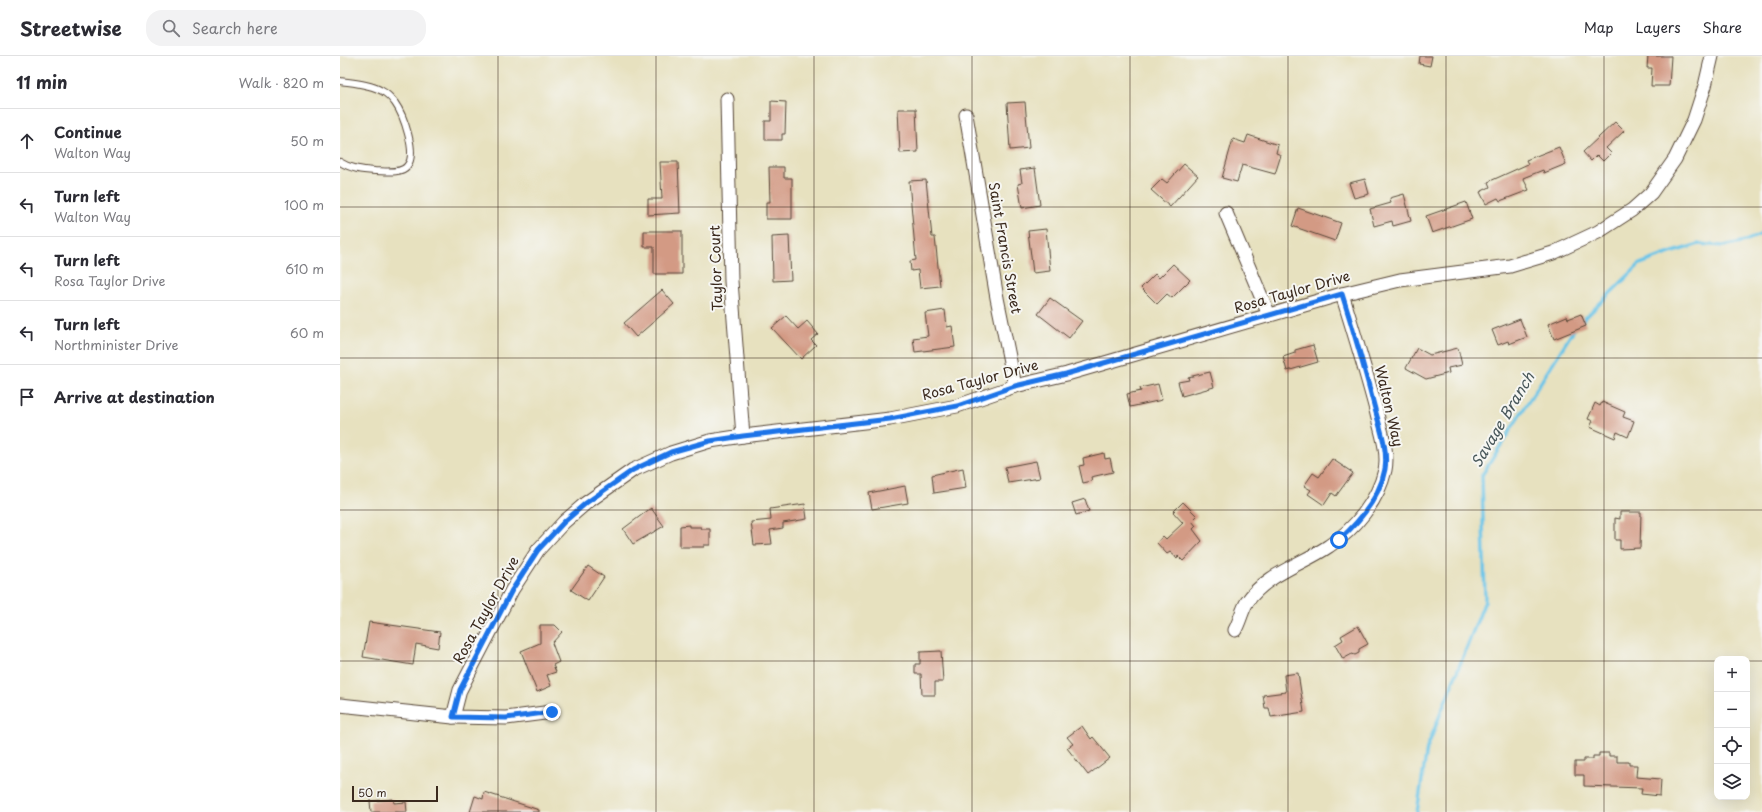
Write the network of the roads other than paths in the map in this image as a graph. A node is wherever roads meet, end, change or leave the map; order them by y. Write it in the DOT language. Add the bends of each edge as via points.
graph roads {
  1 [pos="1712,56"];
  2 [pos="340,81"];
  3 [pos="727,98"];
  4 [pos="966,115"];
  5 [pos="340,162"];
  6 [pos="1226,213"];
  7 [pos="1342,294"];
  8 [pos="1269,315"];
  9 [pos="1015,386"];
  10 [pos="743,436"];
  11 [pos="1235,630"];
  12 [pos="340,705"];
  13 [pos="552,712"];
  14 [pos="453,717"];
  1 -- 7 [label="street, Rosa Taylor Drive" via="1694,120 1675,160 1651,193 1629,212 1598,232 1553,253 1510,266 1400,280"];
  2 -- 5 [label="lane" via="382,91 395,103 412,146 407,166 401,170 385,172 356,169"];
  3 -- 10 [label="street, Taylor Court" via="731,281"];
  4 -- 9 [label="street, Saint Francis Street" via="997,298"];
  6 -- 8 [label="street"];
  7 -- 8 [label="street, Rosa Taylor Drive"];
  7 -- 11 [label="street, Walton Way" via="1383,438 1385,468 1380,485 1362,515 1339,540 1272,578 1257,590 1247,603"];
  8 -- 9 [label="street, Rosa Taylor Drive" via="1066,374"];
  9 -- 10 [label="street, Rosa Taylor Drive" via="957,406 890,419"];
  10 -- 14 [label="street, Rosa Taylor Drive" via="710,441 671,452 633,470 564,522 538,550 512,590 460,690"];
  12 -- 14 [label="street"];
  13 -- 14 [label="street" via="506,718"];
}
